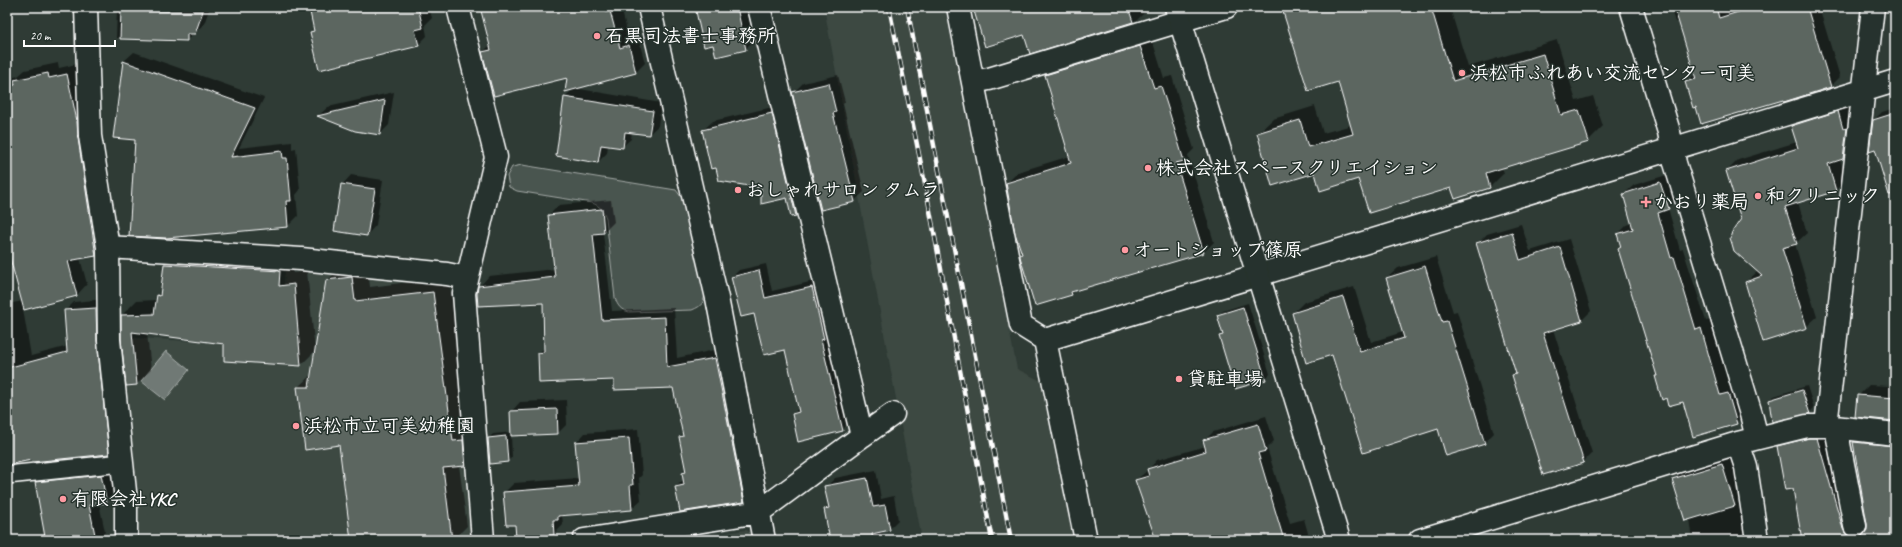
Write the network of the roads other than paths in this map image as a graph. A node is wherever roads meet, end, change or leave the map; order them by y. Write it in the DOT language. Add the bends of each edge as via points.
graph roads {
  1 [pos="86,7"];
  2 [pos="458,7"];
  3 [pos="649,7"];
  4 [pos="759,7"];
  5 [pos="958,7"];
  6 [pos="1226,7"];
  7 [pos="1631,7"];
  8 [pos="1873,7"];
  9 [pos="1178,14"];
  10 [pos="1895,81"];
  11 [pos="973,82"];
  12 [pos="1863,91"];
  13 [pos="1672,149"];
  14 [pos="108,247"];
  15 [pos="1258,275"];
  16 [pos="467,278"];
  17 [pos="1045,340"];
  18 [pos="893,414"];
  19 [pos="1831,427"];
  20 [pos="1895,434"];
  21 [pos="862,436"];
  22 [pos="1748,441"];
  23 [pos="122,463"];
  24 [pos="7,475"];
  25 [pos="759,512"];
  26 [pos="1855,526"];
  27 [pos="126,540"];
  28 [pos="483,540"];
  29 [pos="584,540"];
  30 [pos="764,540"];
  31 [pos="1086,540"];
  32 [pos="1339,540"];
  33 [pos="1420,540"];
  34 [pos="1757,540"];
  1 -- 14 [label="street" via="90,136"];
  2 -- 16 [label="street" via="496,157"];
  3 -- 25 [label="street" via="718,298"];
  4 -- 21 [label="street"];
  5 -- 11 [label="street"];
  6 -- 9 [label="street"];
  7 -- 13 [label="street"];
  8 -- 12 [label="street"];
  9 -- 11 [label="street" via="989,79"];
  9 -- 15 [label="street"];
  10 -- 12 [label="street"];
  11 -- 17 [label="street" via="1021,325"];
  12 -- 13 [label="street"];
  12 -- 19 [label="street"];
  13 -- 15 [label="street"];
  13 -- 22 [label="street" via="1751,414"];
  14 -- 16 [label="street" via="301,259"];
  14 -- 23 [label="street" via="109,340"];
  15 -- 17 [label="street"];
  15 -- 32 [label="street"];
  16 -- 28 [label="street" via="464,293"];
  17 -- 31 [label="street"];
  18 -- 21 [label="street"];
  19 -- 20 [label="street"];
  19 -- 22 [label="street" via="1808,426"];
  19 -- 26 [label="street"];
  21 -- 25 [label="street"];
  22 -- 33 [label="street"];
  22 -- 34 [label="street" via="1746,467"];
  23 -- 24 [label="lane"];
  23 -- 27 [label="street" via="126,501"];
  25 -- 29 [label="street"];
  25 -- 30 [label="street"];
}
